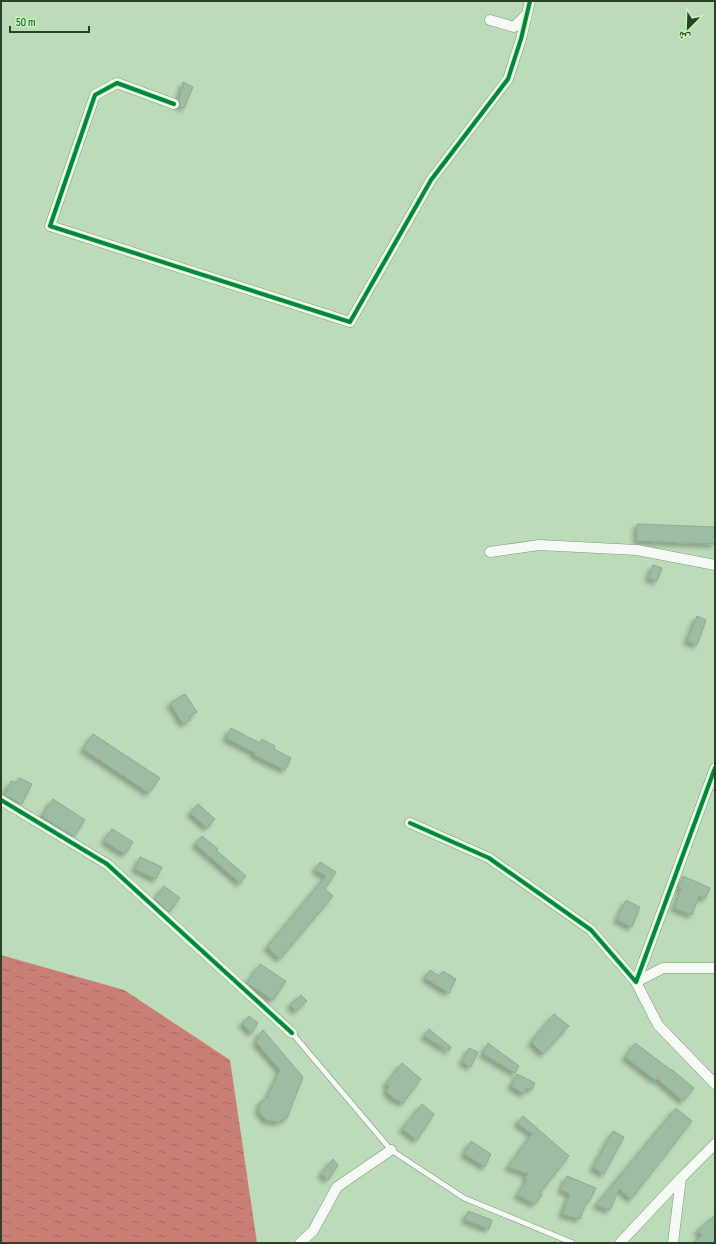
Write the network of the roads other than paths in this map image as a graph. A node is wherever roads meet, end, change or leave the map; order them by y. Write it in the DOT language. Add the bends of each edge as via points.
graph roads {
  1 [pos="530,1"];
  2 [pos="527,14"];
  3 [pos="490,20"];
  4 [pos="174,104"];
  5 [pos="490,552"];
  6 [pos="715,565"];
  7 [pos="715,768"];
  8 [pos="1,800"];
  9 [pos="410,823"];
  10 [pos="715,968"];
  11 [pos="636,982"];
  12 [pos="292,1034"];
  13 [pos="715,1084"];
  14 [pos="715,1144"];
  15 [pos="391,1150"];
  16 [pos="681,1178"];
  17 [pos="300,1243"];
  18 [pos="573,1243"];
  19 [pos="620,1243"];
  20 [pos="673,1243"];
  1 -- 2 [label="street"];
  2 -- 3 [label="street" via="514,27"];
  2 -- 4 [label="street" via="508,79 431,180 350,322 50,226 95,95 117,84"];
  5 -- 6 [label="street" via="539,544 637,550"];
  7 -- 11 [label="street"];
  8 -- 12 [label="street" via="107,864"];
  9 -- 11 [label="street" via="489,858 591,930"];
  10 -- 11 [label="street" via="663,968"];
  11 -- 13 [label="street" via="658,1025"];
  12 -- 15 [label="lane"];
  14 -- 16 [label="street"];
  15 -- 17 [label="street" via="337,1187 312,1231"];
  15 -- 18 [label="lane" via="464,1198"];
  16 -- 19 [label="street"];
  16 -- 20 [label="street"];
}
